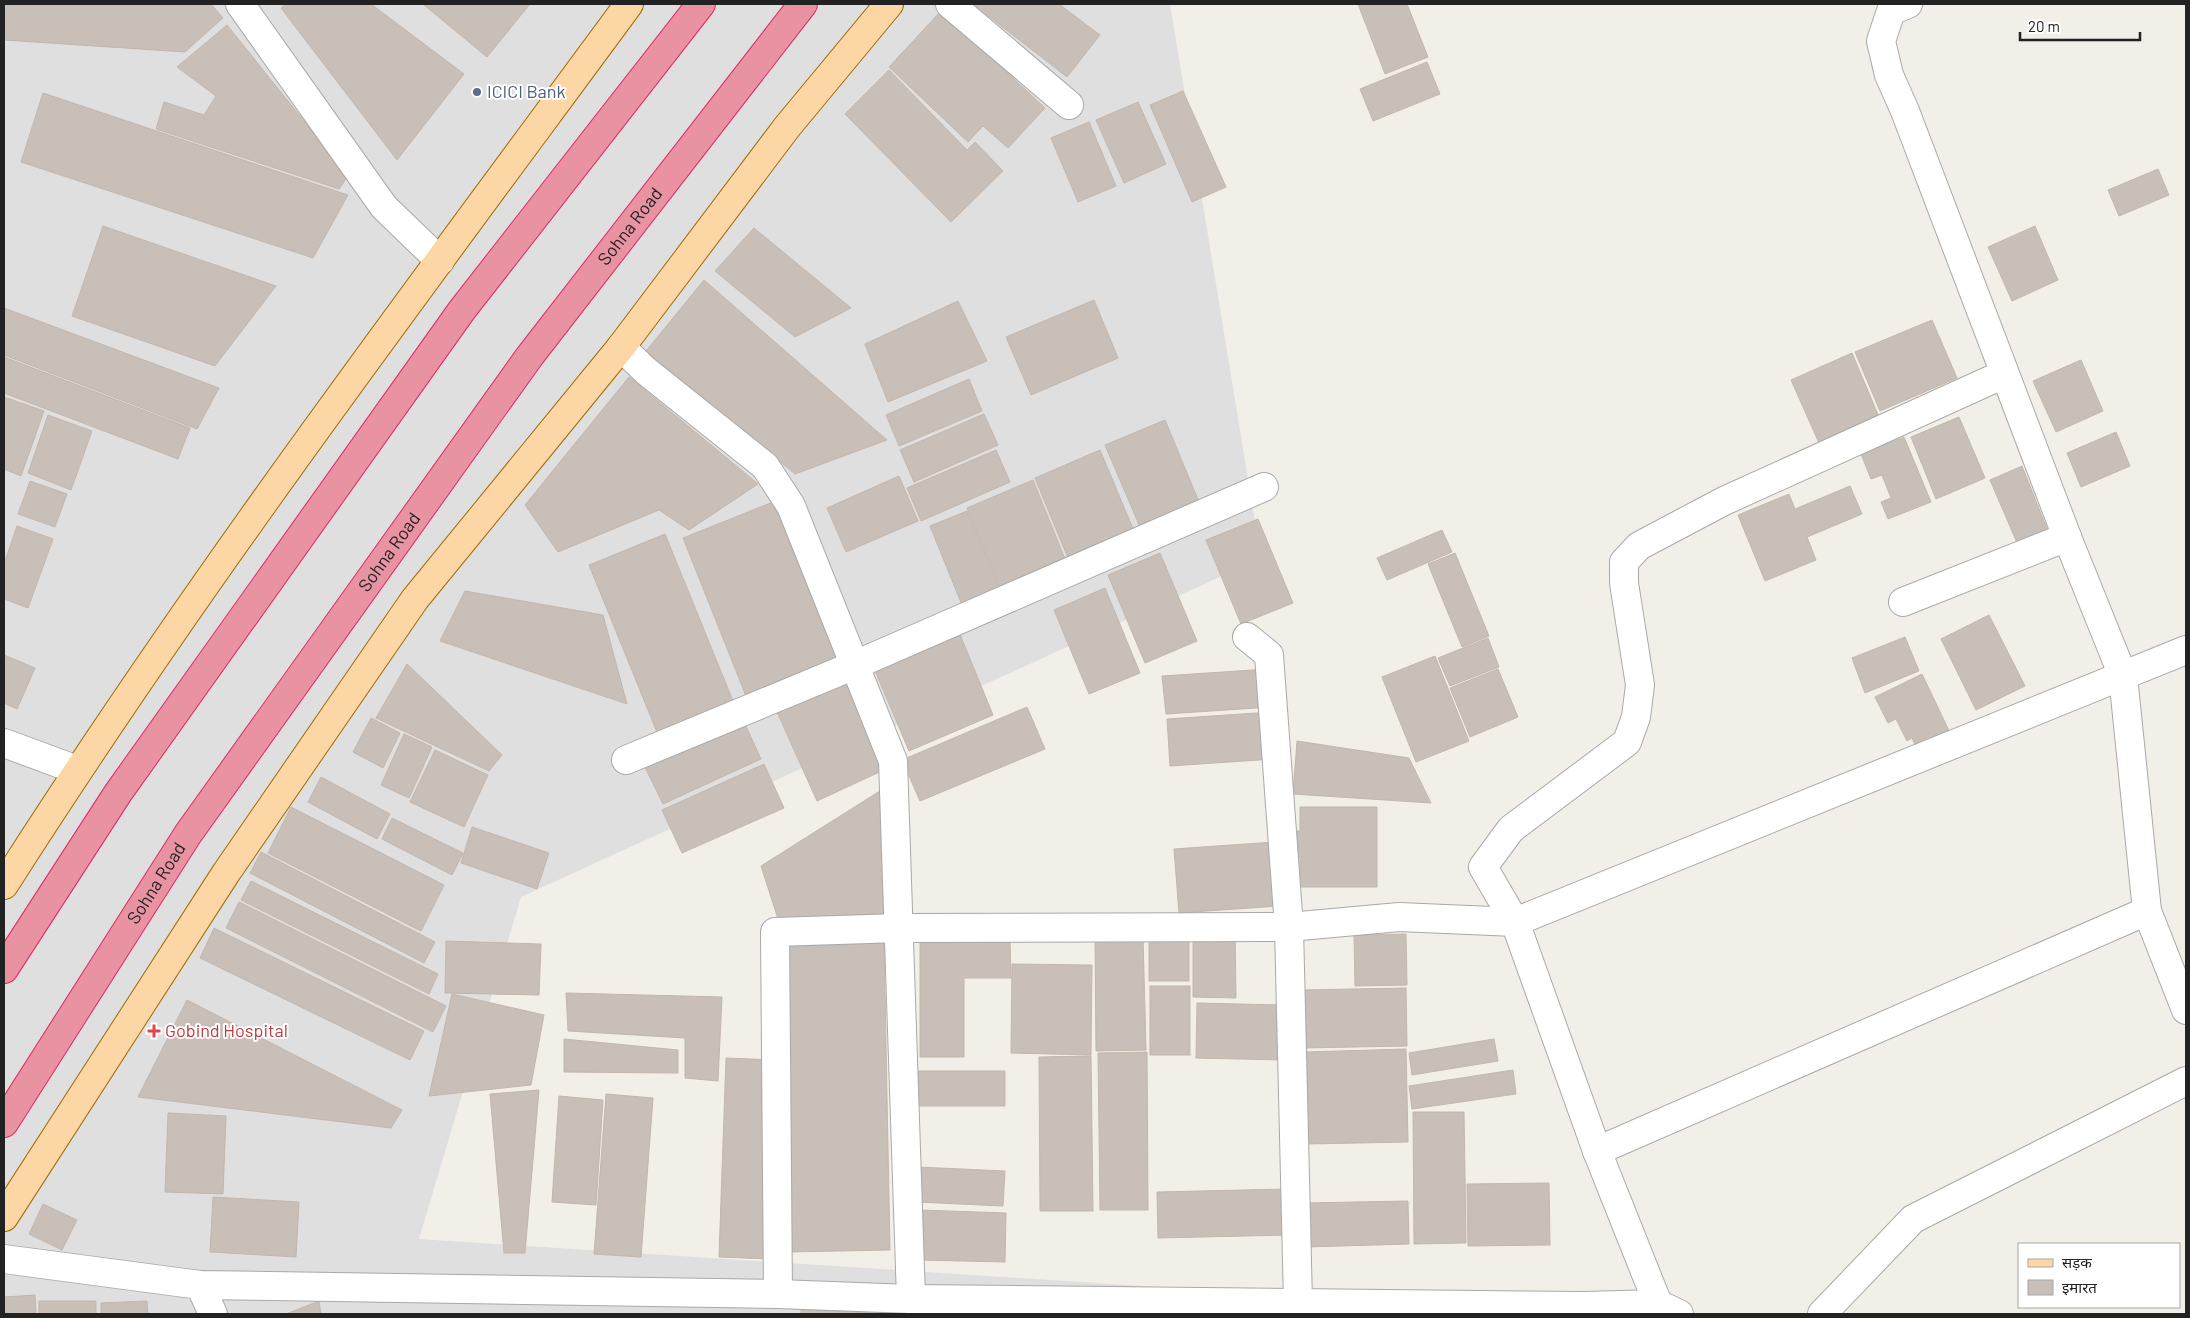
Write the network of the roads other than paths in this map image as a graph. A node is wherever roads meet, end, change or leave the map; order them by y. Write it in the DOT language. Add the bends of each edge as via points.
graph roads {
  1 [pos="240,4"];
  2 [pos="629,4"];
  3 [pos="701,4"];
  4 [pos="803,4"];
  5 [pos="888,4"];
  6 [pos="950,4"];
  7 [pos="1908,4"];
  8 [pos="1069,105"];
  9 [pos="440,261"];
  10 [pos="621,347"];
  11 [pos="2004,374"];
  12 [pos="1264,487"];
  13 [pos="2067,537"];
  14 [pos="1903,602"];
  15 [pos="1248,637"];
  16 [pos="2186,650"];
  17 [pos="855,665"];
  18 [pos="2123,676"];
  19 [pos="4,743"];
  20 [pos="626,760"];
  21 [pos="77,770"];
  22 [pos="4,885"];
  23 [pos="2147,911"];
  24 [pos="1515,922"];
  25 [pos="1289,926"];
  26 [pos="900,928"];
  27 [pos="4,969"];
  28 [pos="2186,1010"];
  29 [pos="2186,1081"];
  30 [pos="4,1123"];
  31 [pos="1597,1151"];
  32 [pos="4,1217"];
  33 [pos="4,1259"];
  34 [pos="200,1285"];
  35 [pos="778,1294"];
  36 [pos="911,1299"];
  37 [pos="1298,1303"];
  38 [pos="644,1304"];
  39 [pos="1258,1309"];
  40 [pos="1668,1309"];
  41 [pos="1471,1310"];
  42 [pos="1585,1310"];
  43 [pos="213,1314"];
  44 [pos="1822,1314"];
  1 -- 9 [label="street" via="384,207"];
  2 -- 9 [label="main road"];
  3 -- 27 [label="highway" via="462,310 118,793"];
  4 -- 30 [label="highway, Sohna Road" via="530,356 188,834"];
  5 -- 10 [label="main road" via="787,127"];
  6 -- 8 [label="street"];
  7 -- 11 [label="street" via="1891,11 1880,42 1889,75"];
  9 -- 21 [label="main road"];
  10 -- 17 [label="street" via="764,466 791,506"];
  10 -- 32 [label="main road" via="415,599 226,873"];
  11 -- 13 [label="street"];
  11 -- 24 [label="street" via="1724,500 1639,546 1629,556 1624,562 1624,583 1640,685 1636,717 1627,742 1511,828 1482,867"];
  12 -- 17 [label="street"];
  13 -- 14 [label="street"];
  13 -- 18 [label="street"];
  15 -- 25 [label="street" via="1269,655"];
  16 -- 18 [label="street"];
  17 -- 20 [label="street"];
  17 -- 26 [label="street" via="893,761"];
  18 -- 23 [label="street"];
  18 -- 24 [label="street"];
  19 -- 21 [label="street"];
  21 -- 22 [label="main road"];
  23 -- 28 [label="street"];
  23 -- 31 [label="street"];
  24 -- 25 [label="street" via="1399,917"];
  24 -- 31 [label="street"];
  25 -- 26 [label="street"];
  25 -- 37 [label="street"];
  26 -- 35 [label="street" via="775,932"];
  26 -- 36 [label="street"];
  29 -- 44 [label="street" via="1913,1219"];
  31 -- 40 [label="street"];
  33 -- 34 [label="street"];
  34 -- 38 [label="street"];
  34 -- 43 [label="street"];
  35 -- 36 [label="street"];
  35 -- 38 [label="street"];
  36 -- 39 [label="street"];
  37 -- 39 [label="street"];
  37 -- 41 [label="street"];
  40 -- 42 [label="street"];
  41 -- 42 [label="street"];
}
